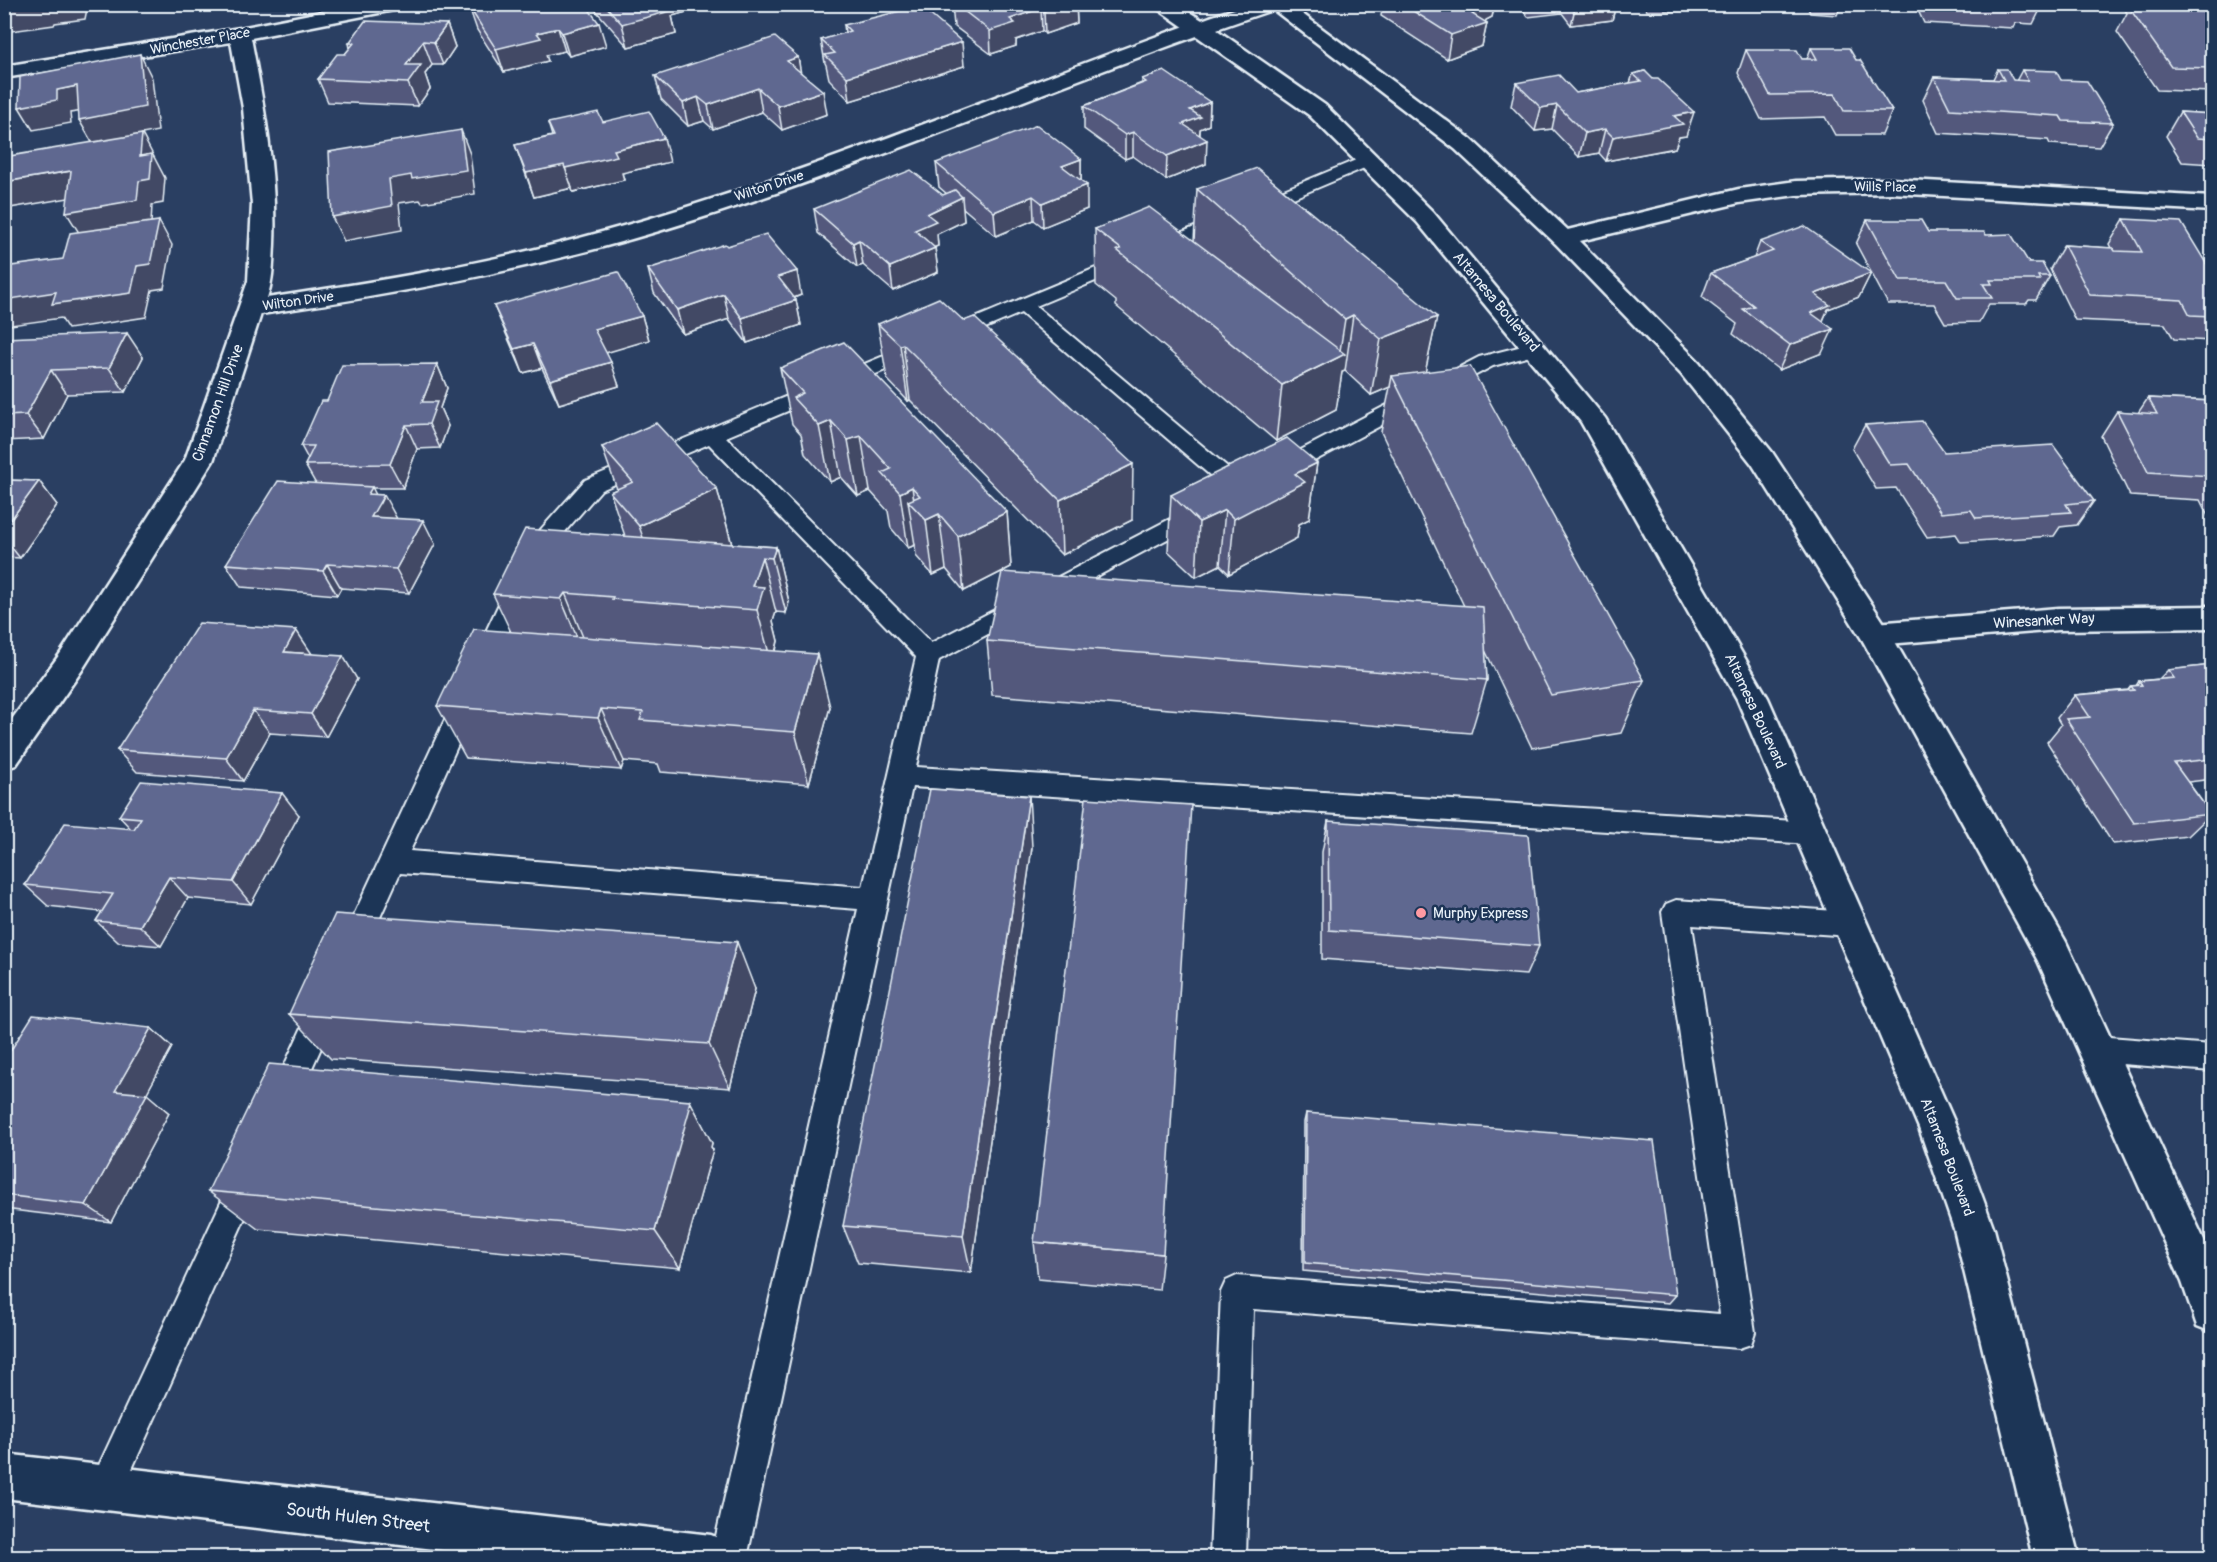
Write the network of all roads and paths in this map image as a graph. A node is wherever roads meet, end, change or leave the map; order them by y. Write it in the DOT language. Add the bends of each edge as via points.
graph roads {
  1 [pos="394,4"];
  2 [pos="1161,4"];
  3 [pos="1271,4"];
  4 [pos="1276,4"];
  5 [pos="1200,27"];
  6 [pos="240,34"];
  7 [pos="4,72"];
  8 [pos="1368,160"];
  9 [pos="2212,204"];
  10 [pos="1563,238"];
  11 [pos="1023,305"];
  12 [pos="251,308"];
  13 [pos="1534,348"];
  14 [pos="713,436"];
  15 [pos="1241,490"];
  16 [pos="2212,617"];
  17 [pos="1875,634"];
  18 [pos="928,655"];
  19 [pos="4,756"];
  20 [pos="901,776"];
  21 [pos="1810,832"];
  22 [pos="392,861"];
  23 [pos="874,899"];
  24 [pos="1850,924"];
  25 [pos="2096,1049"];
  26 [pos="2212,1058"];
  27 [pos="274,1121"];
  28 [pos="259,1153"];
  29 [pos="2212,1311"];
  30 [pos="4,1476"];
  31 [pos="106,1488"];
  32 [pos="632,1554"];
  33 [pos="711,1557"];
  34 [pos="729,1557"];
  35 [pos="1228,1557"];
  36 [pos="2056,1557"];
  1 -- 6 [label="main road, Winchester Place"];
  2 -- 5 [label="main road, Altamesa Boulevard"];
  3 -- 5 [label="main road, Wilton Drive"];
  4 -- 10 [label="main road" via="1463,144"];
  5 -- 8 [label="main road, Altamesa Boulevard" via="1317,110"];
  5 -- 12 [label="main road, Wilton Drive" via="849,160 657,224 532,258 386,288"];
  6 -- 7 [label="main road, Winchester Place"];
  6 -- 12 [label="main road, Cinnamon Hill Drive" via="254,108 264,204 260,281"];
  8 -- 11 [label="lane"];
  8 -- 13 [label="main road, Altamesa Boulevard" via="1425,217"];
  9 -- 10 [label="main road, Wills Place" via="1891,186 1796,188 1739,196"];
  10 -- 17 [label="main road" via="1690,369 1762,458"];
  11 -- 14 [label="lane"];
  11 -- 15 [label="lane"];
  12 -- 19 [label="main road, Cinnamon Hill Drive" via="199,461 71,662"];
  13 -- 15 [label="lane" via="1486,361"];
  13 -- 21 [label="main road, Altamesa Boulevard" via="1592,418 1725,646"];
  14 -- 18 [label="lane"];
  14 -- 22 [label="lane" via="593,485 534,552"];
  15 -- 18 [label="lane"];
  16 -- 17 [label="main road, Winesanker Way" via="2058,619"];
  17 -- 25 [label="main road" via="2053,953"];
  18 -- 20 [label="lane"];
  20 -- 21 [label="lane"];
  20 -- 23 [label="lane"];
  21 -- 24 [label="main road, Altamesa Boulevard"];
  22 -- 23 [label="lane"];
  22 -- 27 [label="lane"];
  23 -- 34 [label="lane"];
  24 -- 35 [label="lane" via="1676,912 1739,1332 1237,1292"];
  24 -- 36 [label="main road, Altamesa Boulevard" via="1938,1128 1974,1229"];
  25 -- 26 [label="lane"];
  25 -- 29 [label="main road" via="2202,1278"];
  28 -- 31 [label="lane"];
  30 -- 31 [label="main road, South Hulen Street"];
  31 -- 32 [label="main road, South Hulen Street"];
  32 -- 33 [label="main road, South Hulen Street"];
}
